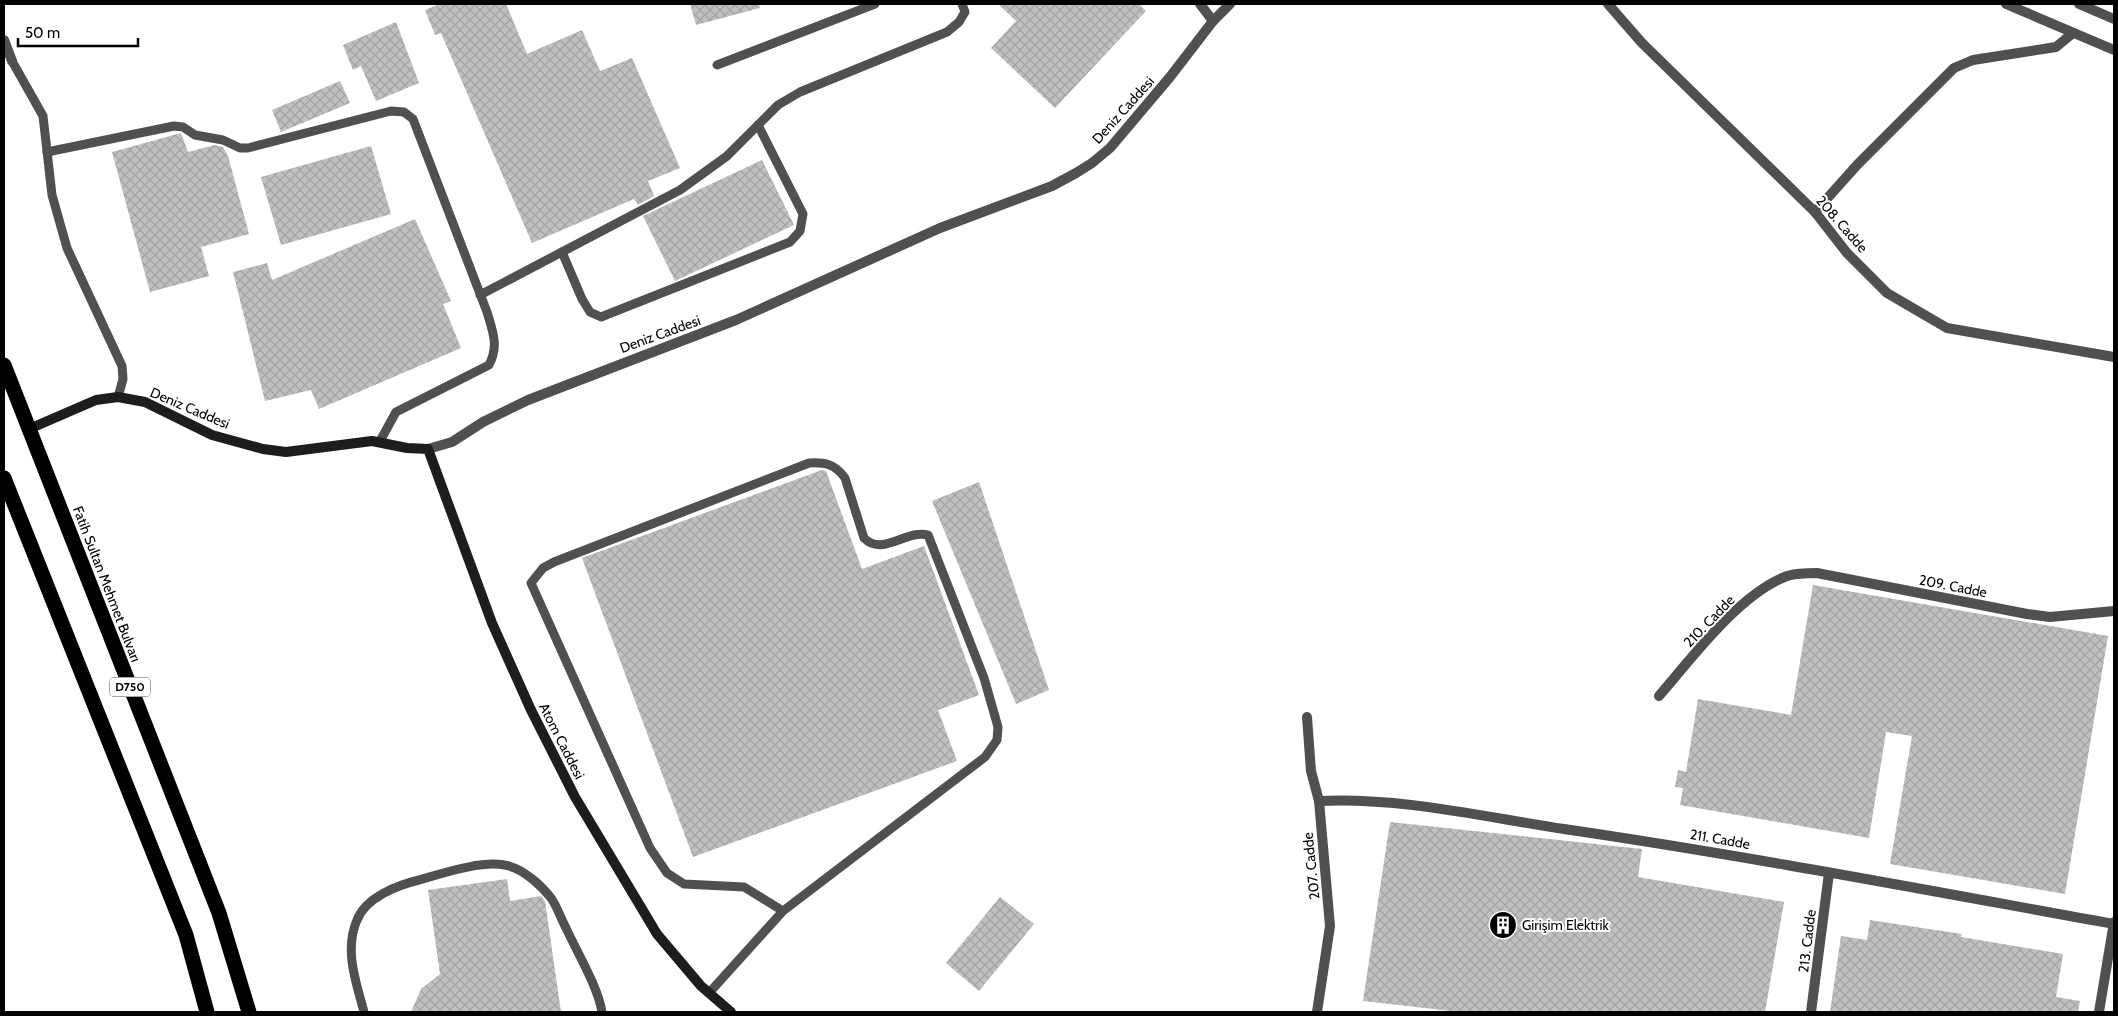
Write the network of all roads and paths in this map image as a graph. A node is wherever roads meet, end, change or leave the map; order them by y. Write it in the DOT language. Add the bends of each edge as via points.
graph roads {
  1 [pos="875,4"];
  2 [pos="962,4"];
  3 [pos="1200,4"];
  4 [pos="1230,4"];
  5 [pos="1608,4"];
  6 [pos="2006,4"];
  7 [pos="2079,4"];
  8 [pos="2114,19"];
  9 [pos="1213,21"];
  10 [pos="2074,33"];
  11 [pos="4,40"];
  12 [pos="2114,50"];
  13 [pos="12,61"];
  14 [pos="717,64"];
  15 [pos="758,125"];
  16 [pos="47,152"];
  17 [pos="1815,212"];
  18 [pos="562,252"];
  19 [pos="480,295"];
  20 [pos="2114,356"];
  21 [pos="4,365"];
  22 [pos="118,397"];
  23 [pos="29,429"];
  24 [pos="380,441"];
  25 [pos="428,449"];
  26 [pos="4,478"];
  27 [pos="1788,576"];
  28 [pos="2114,611"];
  29 [pos="1659,696"];
  30 [pos="1307,717"];
  31 [pos="1319,801"];
  32 [pos="1829,873"];
  33 [pos="783,911"];
  34 [pos="2114,923"];
  35 [pos="709,993"];
  36 [pos="207,1012"];
  37 [pos="249,1012"];
  38 [pos="364,1012"];
  39 [pos="602,1012"];
  40 [pos="731,1012"];
  41 [pos="1317,1012"];
  42 [pos="1811,1012"];
  43 [pos="2099,1012"];
  1 -- 14 [label="lane"];
  2 -- 15 [label="lane" via="965,12 947,32 800,92 778,105"];
  3 -- 9 [label="street"];
  4 -- 9 [label="street, Deniz Caddesi"];
  5 -- 17 [label="street, 208. Cadde" via="1642,43"];
  6 -- 10 [label="street"];
  7 -- 8 [label="street"];
  9 -- 25 [label="street, Deniz Caddesi" via="1170,78 1110,148 1076,173 1052,186 940,228 736,320 528,400 482,422 452,442"];
  10 -- 12 [label="street"];
  10 -- 17 [label="street" via="2056,47 1973,60 1954,68 1857,164"];
  11 -- 13 [label="street"];
  13 -- 16 [label="lane" via="43,116"];
  15 -- 18 [label="lane" via="727,156 680,190"];
  15 -- 18 [label="lane" via="803,214 800,231 790,242 601,317 590,312 582,299"];
  16 -- 19 [label="lane" via="174,126 183,127 195,135 248,148 391,111 404,112 413,119"];
  16 -- 22 [label="lane" via="52,195 67,248 122,366 123,379"];
  17 -- 20 [label="street, 208. Cadde" via="1847,253 1887,293 1947,328"];
  18 -- 19 [label="lane"];
  19 -- 24 [label="lane" via="494,335 496,352 489,365 396,412"];
  21 -- 23 [label="highway, Fatih Sultan Mehmet Bulvarı / D750"];
  22 -- 23 [label="street, Deniz Caddesi" via="96,400"];
  22 -- 24 [label="street, Deniz Caddesi" via="145,402 212,435 263,449 286,452"];
  23 -- 37 [label="highway, Fatih Sultan Mehmet Bulvarı / D750" via="219,913"];
  24 -- 25 [label="street, Deniz Caddesi"];
  25 -- 35 [label="street, Atom Caddesi" via="492,623 575,797 657,934"];
  26 -- 36 [label="highway, D750" via="186,935"];
  27 -- 28 [label="street, 209. Cadde" via="1817,573 2050,617"];
  27 -- 29 [label="street, 210. Cadde" via="1748,600"];
  30 -- 31 [label="street, 207. Cadde" via="1311,771"];
  31 -- 32 [label="street, 211. Cadde" via="1353,800 1416,807 1708,850"];
  31 -- 41 [label="street, 207. Cadde" via="1330,926"];
  32 -- 34 [label="street, 211. Cadde"];
  32 -- 42 [label="street, 213. Cadde"];
  33 -- 33 [label="lane" via="985,757 997,740 998,727 984,678 928,535 919,532 887,544 869,544 864,538 845,478 825,462 809,463 554,562 542,568 530,583 650,848 667,873 684,884 744,887"];
  33 -- 35 [label="lane"];
  34 -- 43 [label="street"];
  35 -- 40 [label="street, Atom Caddesi"];
  38 -- 39 [label="lane" via="350,950 358,917 368,905 395,886 452,870 494,864 520,872 552,899"];
}
